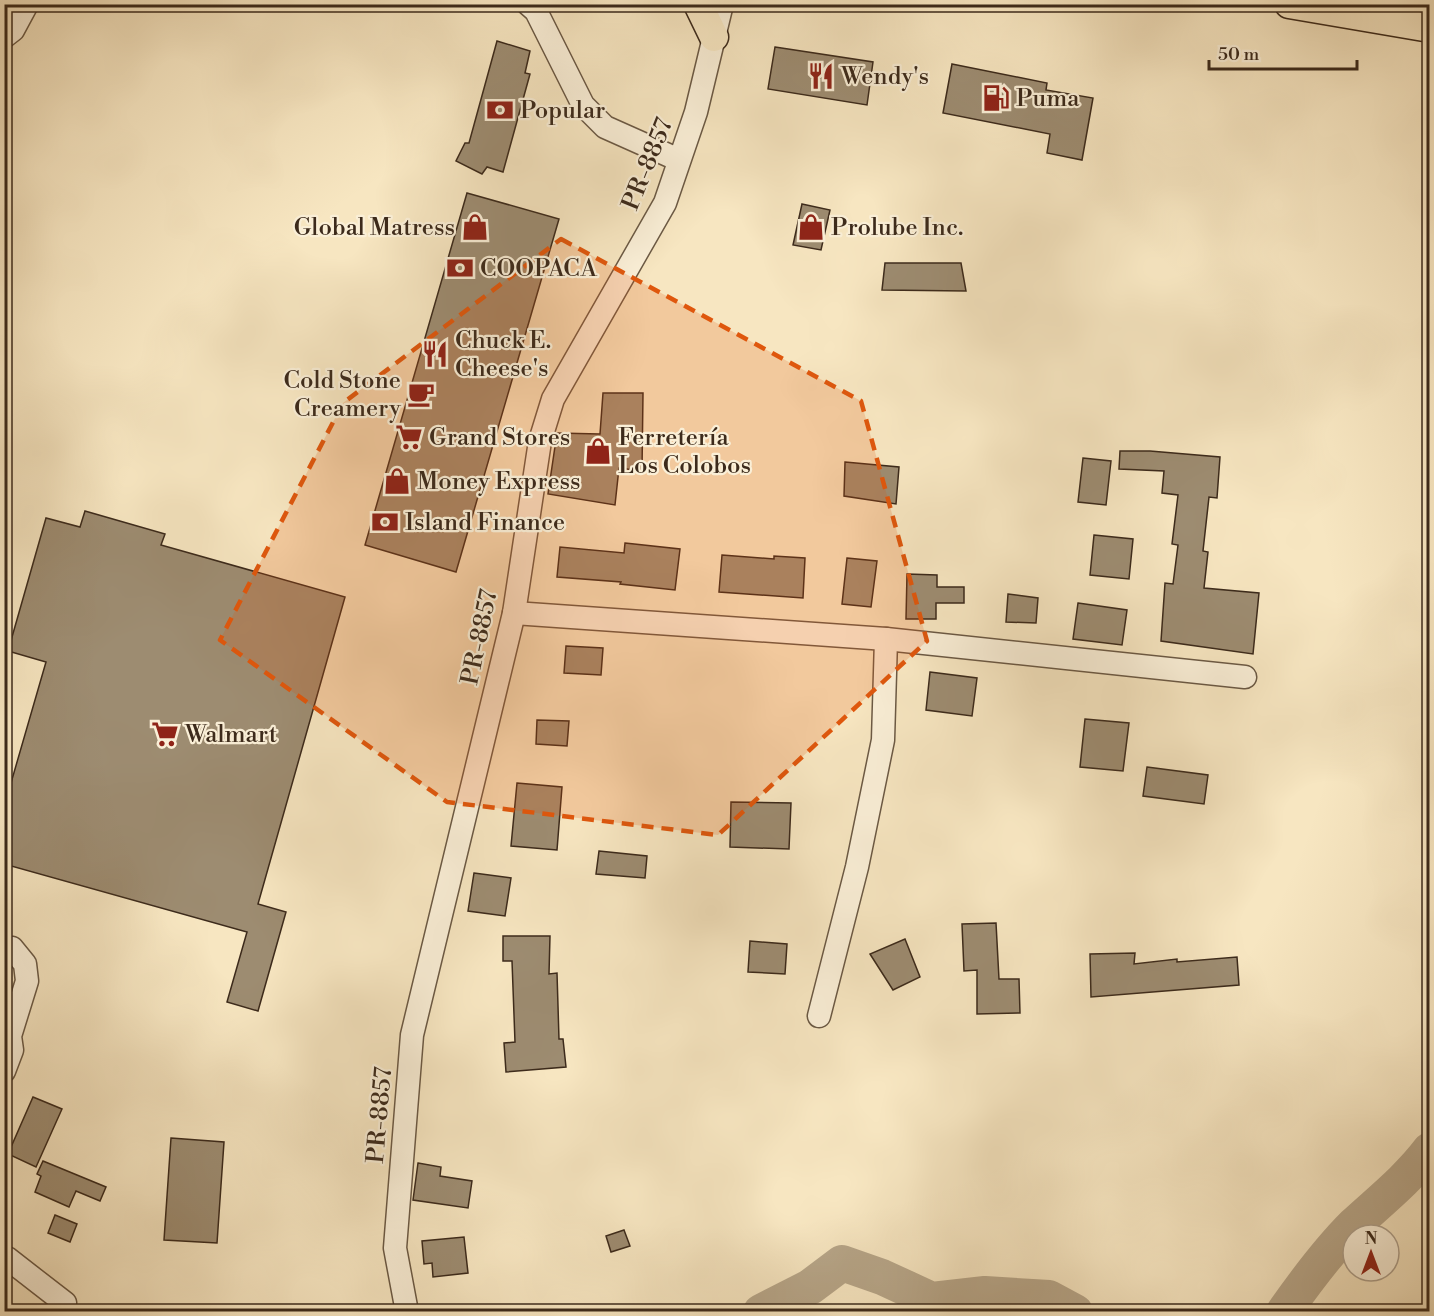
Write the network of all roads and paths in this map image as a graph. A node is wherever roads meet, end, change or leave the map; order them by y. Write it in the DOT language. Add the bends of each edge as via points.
graph roads {
  1 [pos="27,4"];
  2 [pos="528,4"];
  3 [pos="698,4"];
  4 [pos="722,4"];
  5 [pos="1289,4"];
  6 [pos="1430,28"];
  7 [pos="4,37"];
  8 [pos="714,37"];
  9 [pos="679,160"];
  10 [pos="514,613"];
  11 [pos="886,639"];
  12 [pos="1245,677"];
  13 [pos="7,948"];
  14 [pos="819,1016"];
  15 [pos="7,1039"];
  16 [pos="4,1071"];
  17 [pos="4,1261"];
  18 [pos="65,1303"];
  19 [pos="407,1311"];
  1 -- 7 [label="street" via="13,30"];
  2 -- 9 [label="street" via="536,11 583,105 605,127"];
  3 -- 8 [label="main road"];
  4 -- 8 [label="street, PR-8857"];
  5 -- 6 [label="main road"];
  8 -- 9 [label="street, PR-8857" via="696,112"];
  9 -- 10 [label="street, PR-8857" via="664,203 553,399 540,441"];
  10 -- 11 [label="street"];
  10 -- 19 [label="street, PR-8857" via="412,1035 395,1248"];
  11 -- 12 [label="street"];
  11 -- 14 [label="street" via="884,740"];
  13 -- 15 [label="street" via="25,964 27,981"];
  15 -- 16 [label="street" via="12,1050"];
  17 -- 18 [label="street" via="7,1258"];
}
